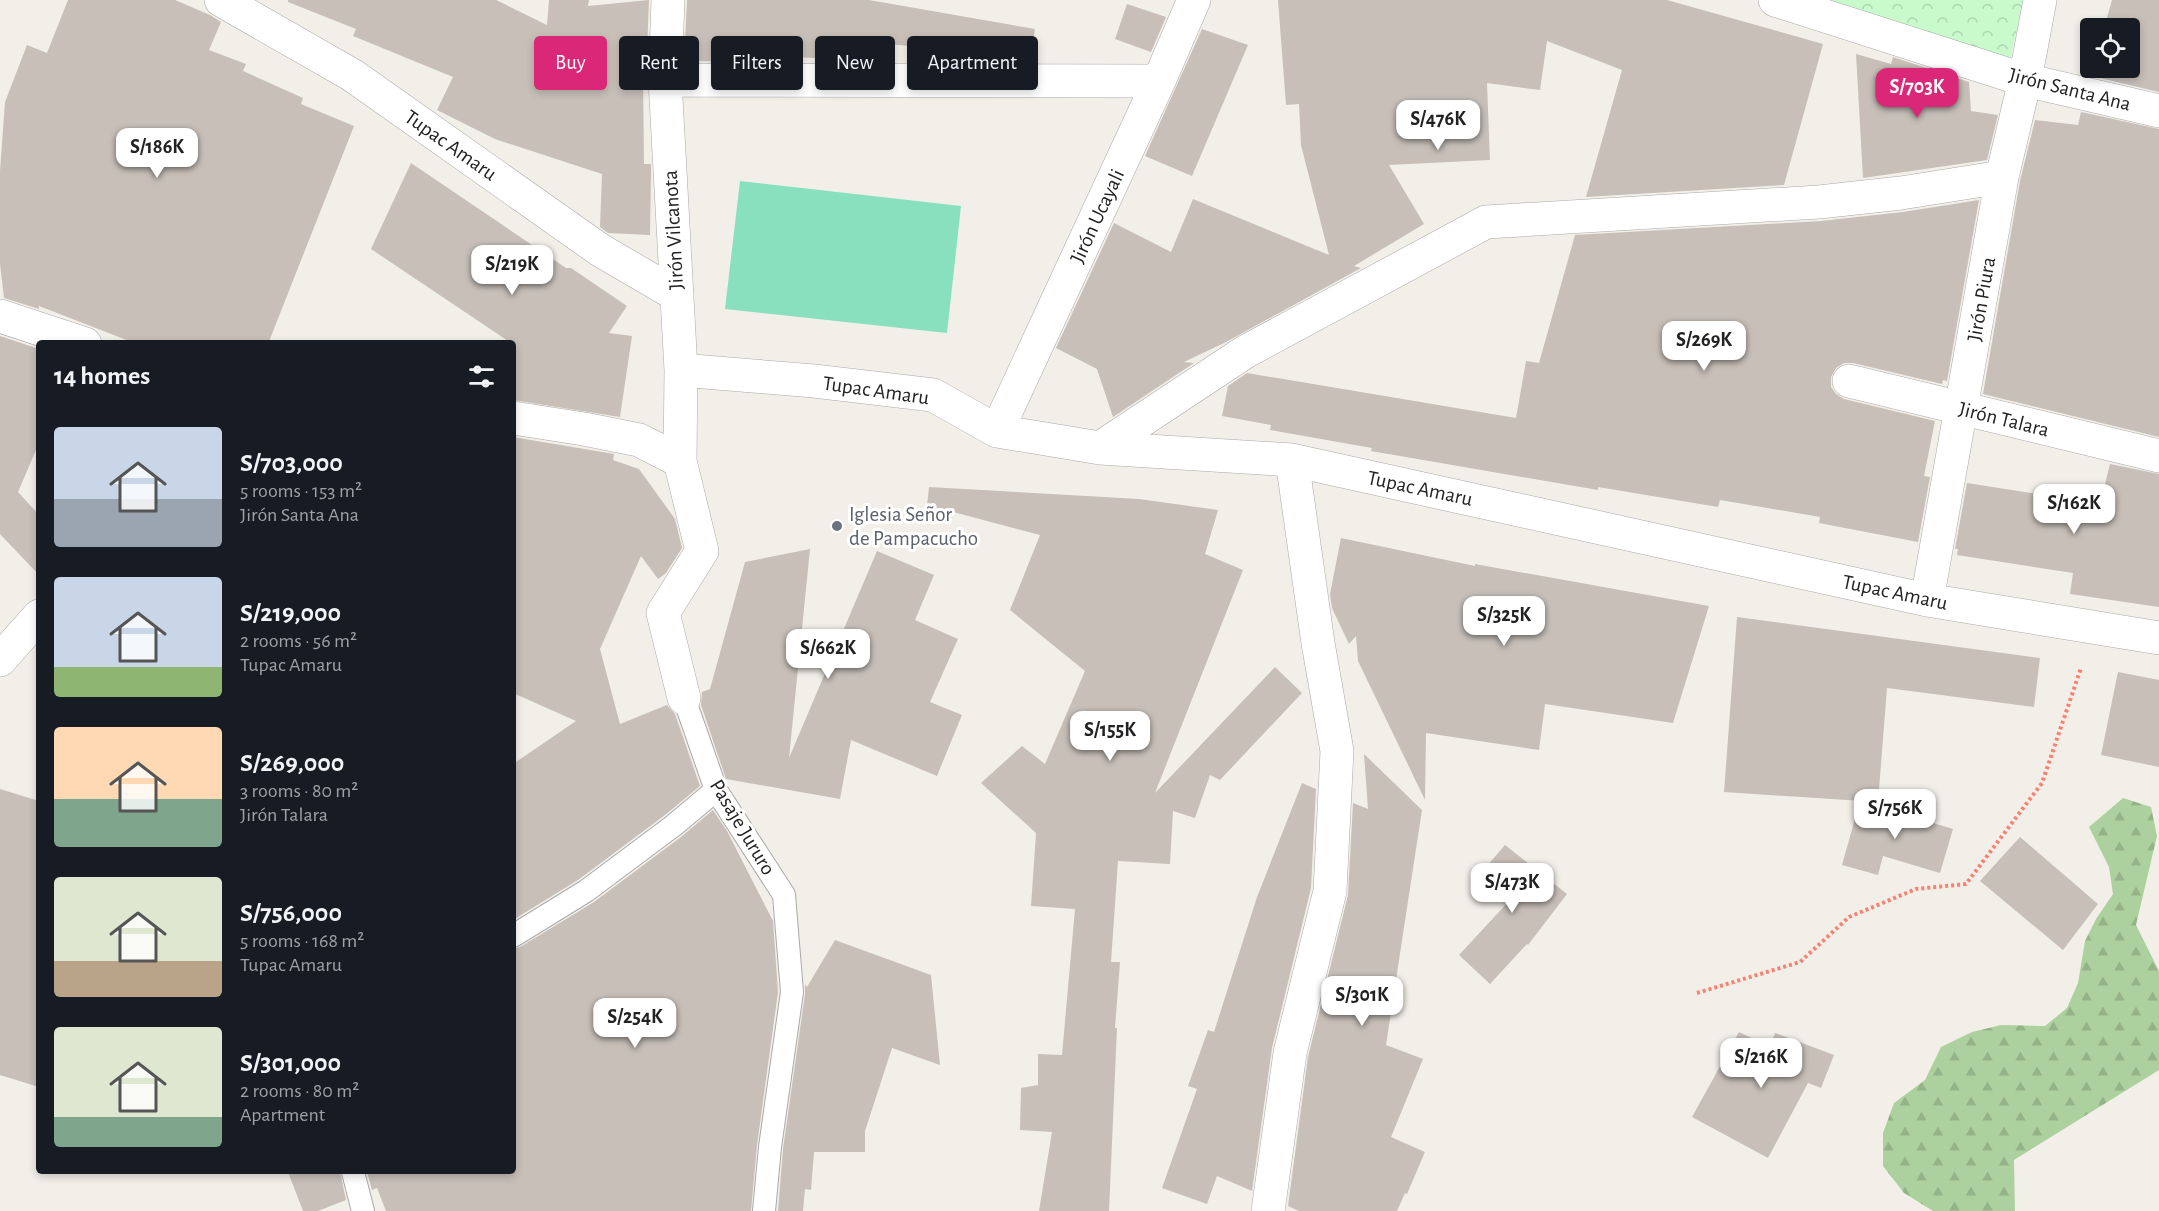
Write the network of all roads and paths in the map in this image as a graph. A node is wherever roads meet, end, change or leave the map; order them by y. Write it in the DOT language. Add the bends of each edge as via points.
graph roads {
  1 [pos="221,0"];
  2 [pos="668,0"];
  3 [pos="1194,0"];
  4 [pos="1775,0"];
  5 [pos="2040,0"];
  6 [pos="667,36"];
  7 [pos="699,80"];
  8 [pos="2025,80"];
  9 [pos="1159,81"];
  10 [pos="666,90"];
  11 [pos="2159,111"];
  12 [pos="2002,177"];
  13 [pos="677,296"];
  14 [pos="0,316"];
  15 [pos="73,340"];
  16 [pos="681,370"];
  17 [pos="1849,381"];
  18 [pos="1962,409"];
  19 [pos="516,418"];
  20 [pos="996,431"];
  21 [pos="1100,448"];
  22 [pos="2159,456"];
  23 [pos="1292,460"];
  24 [pos="680,461"];
  25 [pos="1927,600"];
  26 [pos="36,619"];
  27 [pos="2096,626"];
  28 [pos="2159,638"];
  29 [pos="0,660"];
  30 [pos="684,698"];
  31 [pos="716,790"];
  32 [pos="516,934"];
  33 [pos="1697,993"];
  34 [pos="354,1174"];
  35 [pos="363,1211"];
  36 [pos="764,1211"];
  37 [pos="1268,1211"];
  1 -- 13 [label="street, Tupac Amaru" via="352,75 600,250"];
  2 -- 6 [label="street, Jirón Vilcanota"];
  3 -- 9 [label="street, Jirón Ucayali"];
  4 -- 8 [label="street, Jirón Santa Ana"];
  5 -- 8 [label="street, Jirón Piura"];
  7 -- 9 [label="street"];
  8 -- 11 [label="street, Jirón Santa Ana"];
  8 -- 12 [label="street, Jirón Piura"];
  9 -- 20 [label="street, Jirón Ucayali"];
  10 -- 13 [label="street, Jirón Vilcanota"];
  12 -- 18 [label="street, Jirón Piura"];
  12 -- 21 [label="street" via="1819,202 1486,222 1245,352"];
  13 -- 16 [label="street, Jirón Vilcanota"];
  14 -- 15 [label="street"];
  16 -- 20 [label="street, Tupac Amaru" via="933,395"];
  16 -- 24 [label="street, Jirón Vilcanota"];
  17 -- 18 [label="street, Jirón Talara"];
  18 -- 22 [label="street, Jirón Talara"];
  18 -- 25 [label="street, Jirón Piura"];
  19 -- 24 [label="street" via="639,440"];
  20 -- 21 [label="street, Tupac Amaru"];
  21 -- 23 [label="street, Tupac Amaru"];
  23 -- 25 [label="street, Tupac Amaru"];
  23 -- 37 [label="street" via="1337,751 1330,891 1290,1053"];
  24 -- 30 [label="street, Pasaje Jururo" via="702,551 663,613"];
  25 -- 27 [label="street, Tupac Amaru"];
  26 -- 29 [label="street"];
  27 -- 28 [label="street, Tupac Amaru"];
  27 -- 33 [label="path" via="2042,783 1966,885 1916,889 1849,917 1800,962"];
  30 -- 31 [label="lane, Pasaje Jururo"];
  31 -- 32 [label="lane" via="586,891"];
  31 -- 36 [label="lane, Pasaje Jururo" via="784,895 792,992"];
  34 -- 35 [label="lane"];
}
